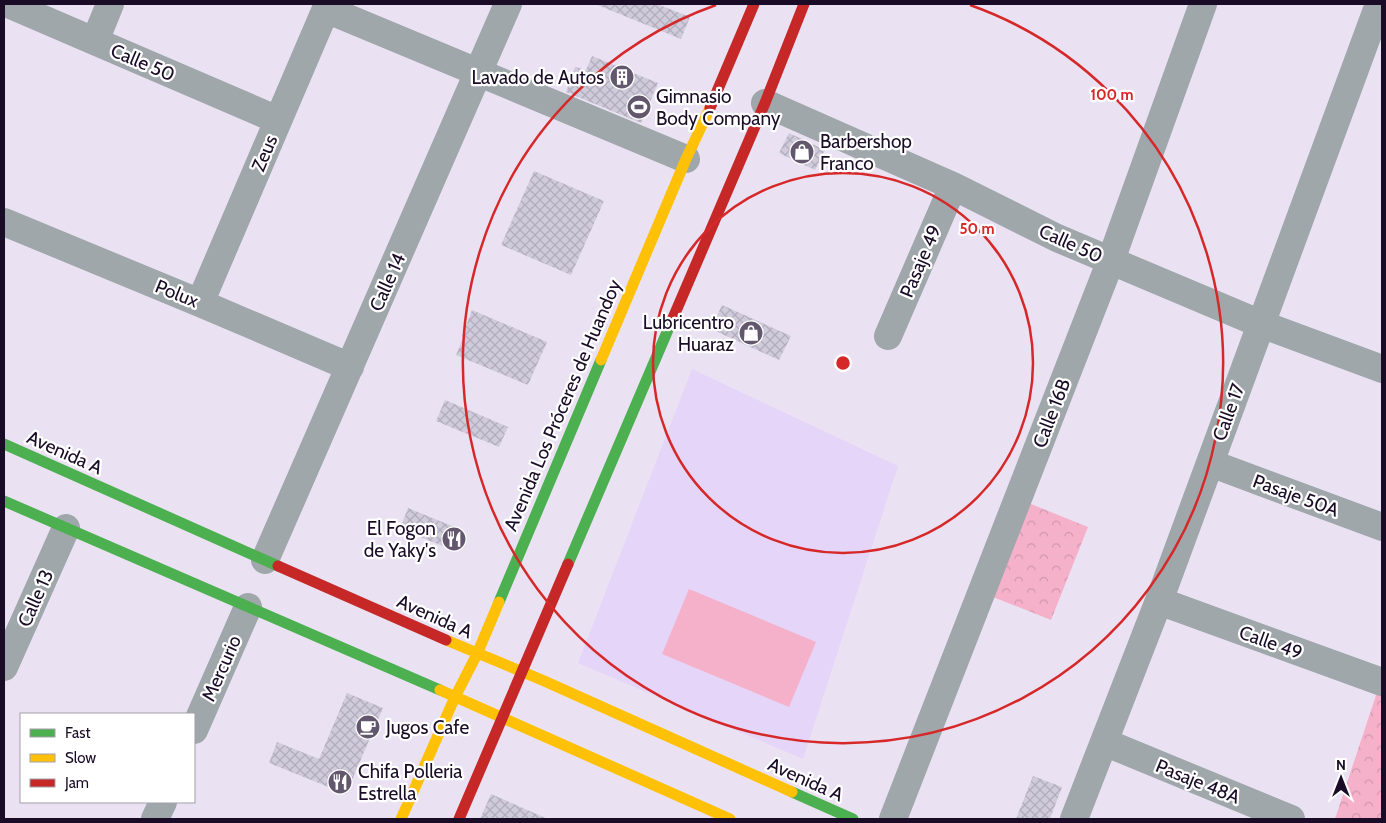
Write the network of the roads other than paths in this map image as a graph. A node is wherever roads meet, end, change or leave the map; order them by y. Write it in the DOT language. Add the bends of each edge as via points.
graph roads {
  1 [pos="8,4"];
  2 [pos="110,4"];
  3 [pos="508,4"];
  4 [pos="754,4"];
  5 [pos="804,4"];
  6 [pos="1203,4"];
  7 [pos="1379,4"];
  8 [pos="327,6"];
  9 [pos="95,41"];
  10 [pos="479,72"];
  11 [pos="765,103"];
  12 [pos="278,120"];
  13 [pos="686,159"];
  14 [pos="953,186"];
  15 [pos="4,222"];
  16 [pos="1110,260"];
  17 [pos="200,303"];
  18 [pos="1261,324"];
  19 [pos="888,336"];
  20 [pos="350,367"];
  21 [pos="1382,369"];
  22 [pos="4,444"];
  23 [pos="1210,463"];
  24 [pos="4,501"];
  25 [pos="1382,527"];
  26 [pos="66,528"];
  27 [pos="265,560"];
  28 [pos="1159,601"];
  29 [pos="248,607"];
  30 [pos="477,654"];
  31 [pos="4,667"];
  32 [pos="521,671"];
  33 [pos="1382,682"];
  34 [pos="455,697"];
  35 [pos="502,719"];
  36 [pos="195,728"];
  37 [pos="1104,742"];
  38 [pos="162,803"];
  39 [pos="155,819"];
  40 [pos="401,819"];
  41 [pos="459,819"];
  42 [pos="730,819"];
  43 [pos="853,819"];
  44 [pos="893,819"];
  45 [pos="1074,819"];
  46 [pos="1291,819"];
  1 -- 9 [label="street, Calle 50"];
  2 -- 9 [label="street"];
  3 -- 10 [label="street, Calle 14"];
  4 -- 13 [label="main road, Avenida Los Próceres de Huandoy"];
  5 -- 11 [label="main road"];
  6 -- 16 [label="street, Calle 16B"];
  7 -- 18 [label="street, Calle 17"];
  8 -- 10 [label="street"];
  8 -- 12 [label="street, Zeus"];
  9 -- 12 [label="street, Calle 50"];
  10 -- 13 [label="street"];
  10 -- 20 [label="street, Calle 14"];
  11 -- 14 [label="street, Calle 50"];
  11 -- 32 [label="main road"];
  12 -- 17 [label="street, Zeus"];
  13 -- 30 [label="main road, Avenida Los Próceres de Huandoy"];
  14 -- 16 [label="street, Calle 50" via="1057,238"];
  14 -- 19 [label="street, Pasaje 49"];
  15 -- 17 [label="street, Polux"];
  16 -- 18 [label="street, Calle 50"];
  16 -- 44 [label="street, Calle 16B"];
  17 -- 20 [label="street, Polux"];
  18 -- 21 [label="street, Calle 50"];
  18 -- 23 [label="street, Calle 17"];
  20 -- 27 [label="street, Calle 14"];
  22 -- 27 [label="main road, Avenida A"];
  23 -- 25 [label="street, Pasaje 50A"];
  23 -- 28 [label="street, Calle 17"];
  24 -- 26 [label="main road"];
  26 -- 29 [label="main road"];
  26 -- 31 [label="street, Calle 13"];
  27 -- 30 [label="main road, Avenida A"];
  28 -- 33 [label="street, Calle 49"];
  28 -- 37 [label="street, Calle 17"];
  29 -- 34 [label="main road"];
  29 -- 36 [label="street, Mercurio"];
  30 -- 32 [label="main road, Avenida A"];
  30 -- 34 [label="main road, Avenida Los Próceres de Huandoy"];
  32 -- 35 [label="main road"];
  32 -- 43 [label="main road, Avenida A"];
  34 -- 35 [label="main road"];
  34 -- 40 [label="main road, Avenida Los Próceres de Huandoy"];
  35 -- 41 [label="main road"];
  35 -- 42 [label="main road"];
  37 -- 45 [label="street, Calle 17"];
  37 -- 46 [label="street, Pasaje 48A"];
  38 -- 39 [label="street"];
}
